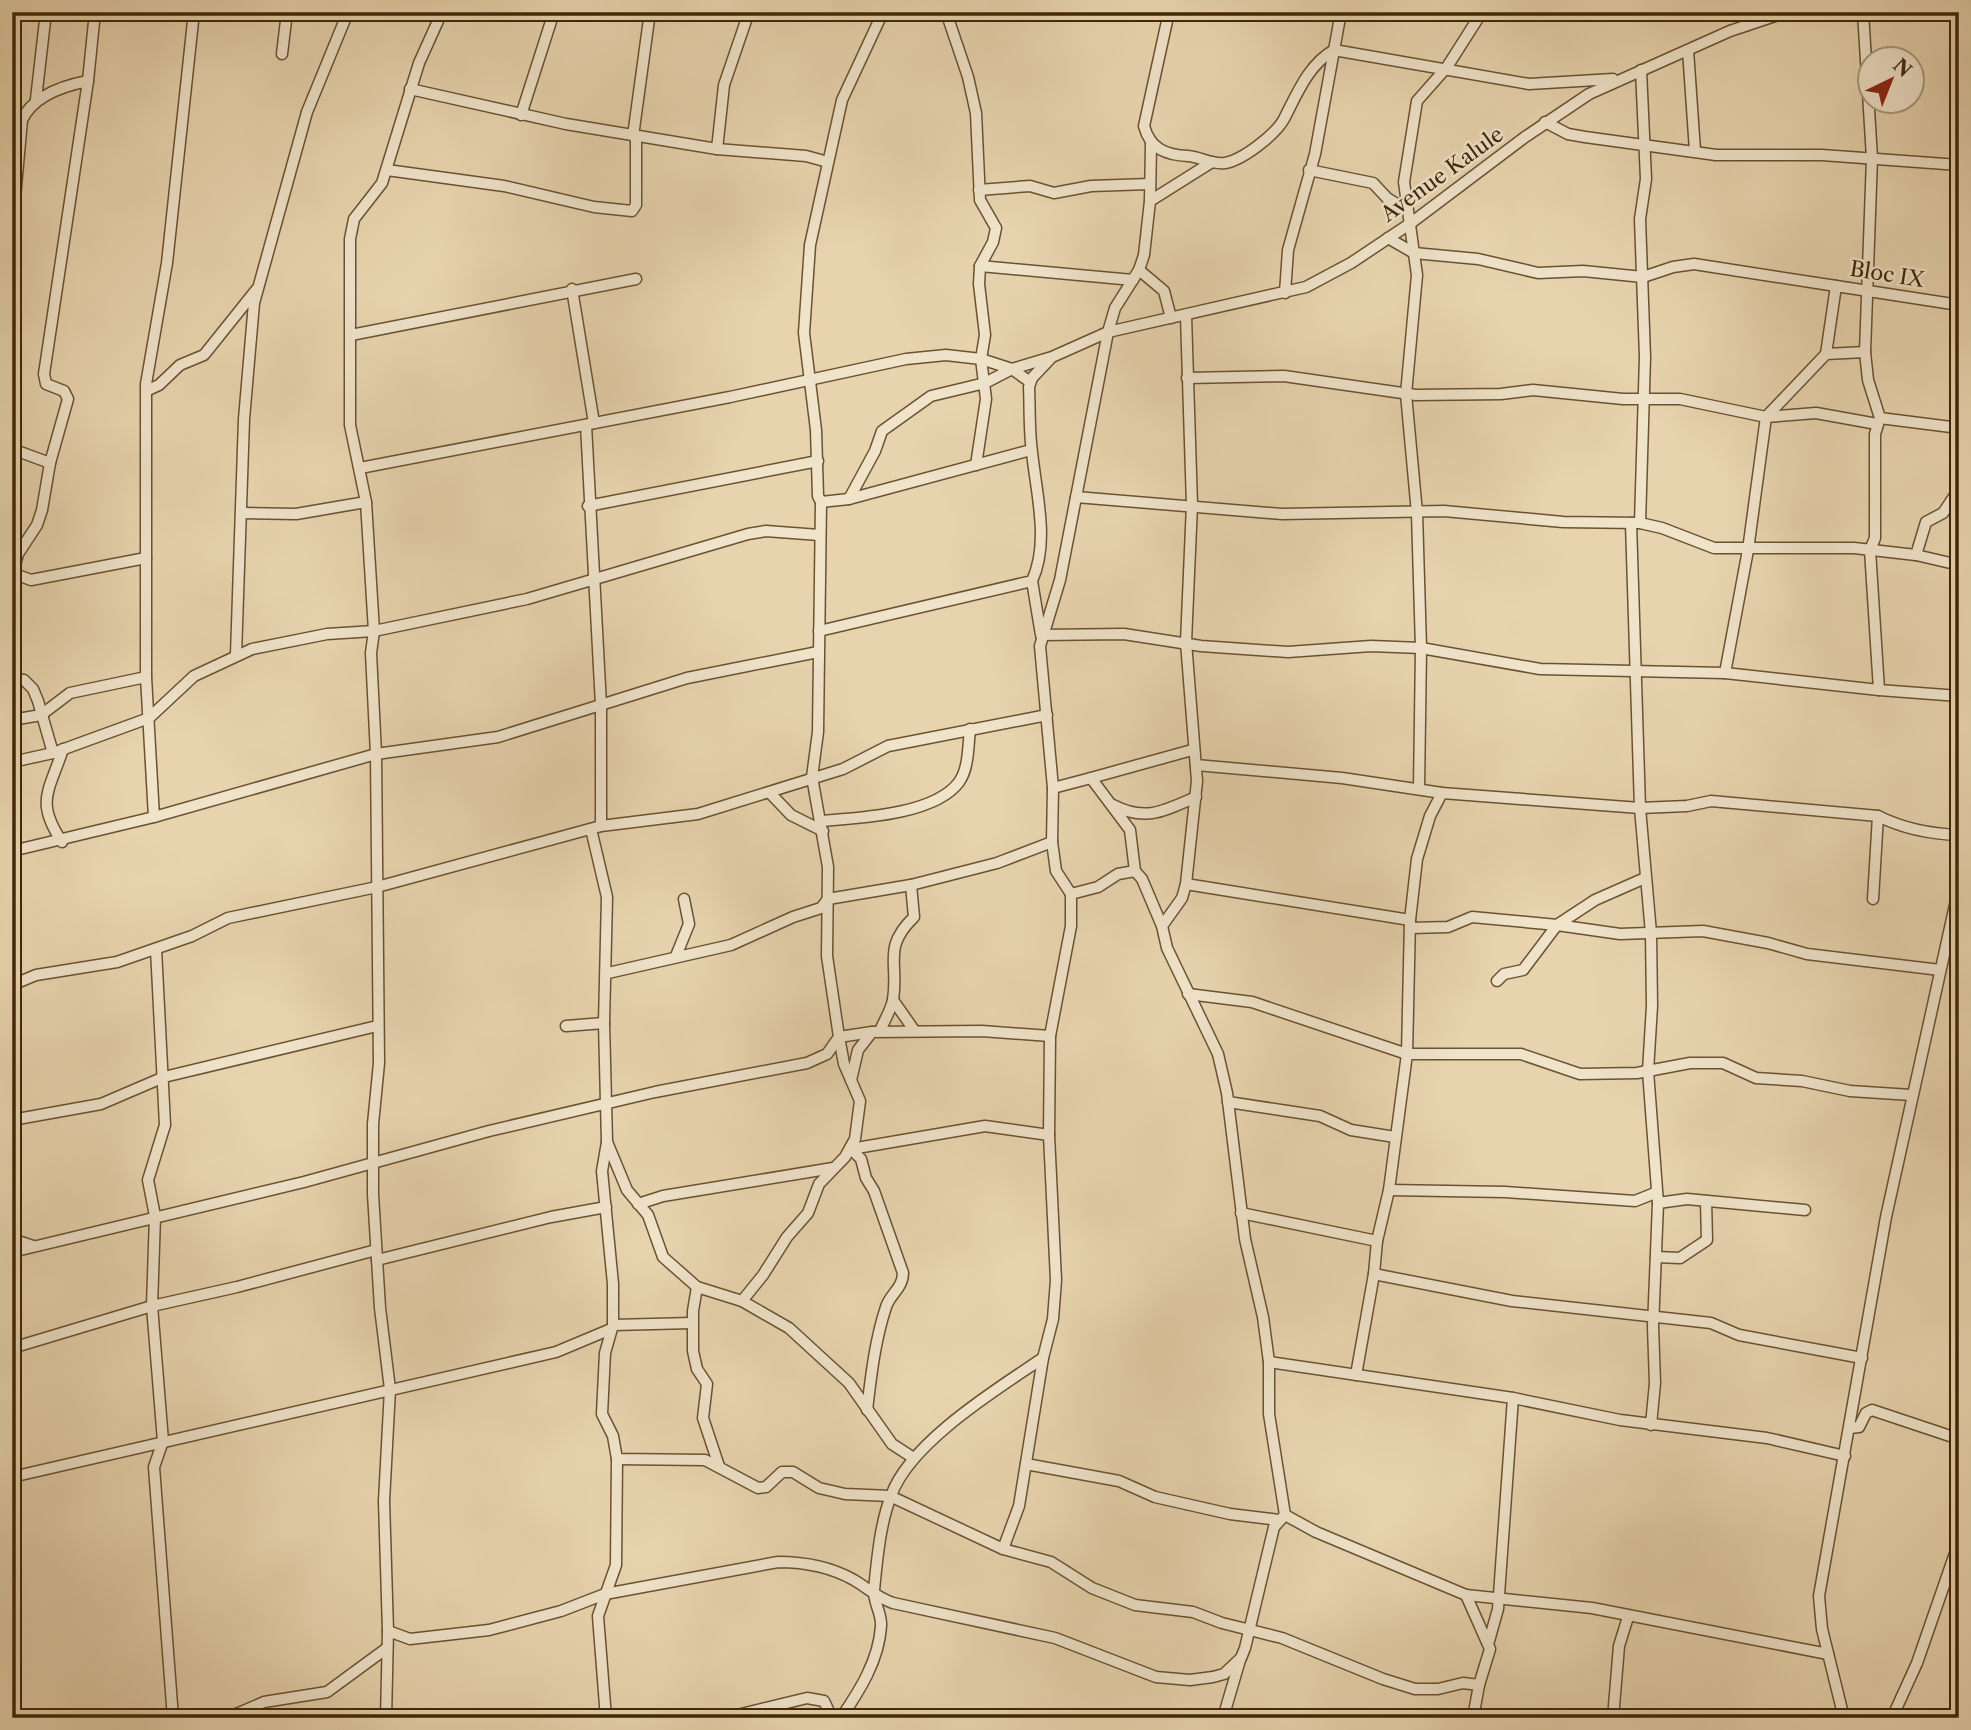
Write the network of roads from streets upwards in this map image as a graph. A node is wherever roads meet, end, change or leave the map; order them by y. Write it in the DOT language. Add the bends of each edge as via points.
graph roads {
  1 [pos="46,12"];
  2 [pos="95,12"];
  3 [pos="194,12"];
  4 [pos="287,12"];
  5 [pos="348,12"];
  6 [pos="442,12"];
  7 [pos="554,12"];
  8 [pos="650,12"];
  9 [pos="749,12"];
  10 [pos="883,12"];
  11 [pos="946,12"];
  12 [pos="1169,12"];
  13 [pos="1341,12"];
  14 [pos="1482,12"];
  15 [pos="1787,12"];
  16 [pos="1863,12"];
  17 [pos="1334,50"];
  18 [pos="1688,50"];
  19 [pos="282,54"];
  20 [pos="1447,67"];
  21 [pos="1641,70"];
  22 [pos="1620,78"];
  23 [pos="88,81"];
  24 [pos="410,89"];
  25 [pos="36,99"];
  26 [pos="521,115"];
  27 [pos="1545,122"];
  28 [pos="634,136"];
  29 [pos="1151,144"];
  30 [pos="1645,145"];
  31 [pos="717,149"];
  32 [pos="1695,150"];
  33 [pos="1872,158"];
  34 [pos="828,162"];
  35 [pos="1212,162"];
  36 [pos="1959,165"];
  37 [pos="387,170"];
  38 [pos="1310,170"];
  39 [pos="1149,184"];
  40 [pos="979,190"];
  41 [pos="1150,201"];
  42 [pos="1407,210"];
  43 [pos="1411,223"];
  44 [pos="12,231"];
  45 [pos="1388,238"];
  46 [pos="1414,253"];
  47 [pos="981,266"];
  48 [pos="1136,275"];
  49 [pos="1643,277"];
  50 [pos="636,279"];
  51 [pos="1836,286"];
  52 [pos="259,287"];
  53 [pos="572,289"];
  54 [pos="1870,289"];
  55 [pos="1284,293"];
  56 [pos="1959,305"];
  57 [pos="1186,316"];
  58 [pos="1171,318"];
  59 [pos="1108,332"];
  60 [pos="351,335"];
  61 [pos="1866,352"];
  62 [pos="1826,354"];
  63 [pos="1052,357"];
  64 [pos="981,359"];
  65 [pos="1012,369"];
  66 [pos="1187,378"];
  67 [pos="808,381"];
  68 [pos="1030,382"];
  69 [pos="985,383"];
  70 [pos="148,390"];
  71 [pos="1406,394"];
  72 [pos="1645,400"];
  73 [pos="1766,417"];
  74 [pos="1878,421"];
  75 [pos="590,424"];
  76 [pos="1959,428"];
  77 [pos="12,449"];
  78 [pos="1031,450"];
  79 [pos="818,461"];
  80 [pos="50,463"];
  81 [pos="976,464"];
  82 [pos="360,468"];
  83 [pos="1959,489"];
  84 [pos="1076,497"];
  85 [pos="849,499"];
  86 [pos="366,502"];
  87 [pos="821,502"];
  88 [pos="1192,505"];
  89 [pos="588,506"];
  90 [pos="242,513"];
  91 [pos="1416,513"];
  92 [pos="1636,523"];
  93 [pos="819,534"];
  94 [pos="1748,550"];
  95 [pos="1870,550"];
  96 [pos="1916,555"];
  97 [pos="15,556"];
  98 [pos="146,558"];
  99 [pos="1959,565"];
  100 [pos="13,574"];
  101 [pos="593,581"];
  102 [pos="1032,581"];
  103 [pos="374,631"];
  104 [pos="819,631"];
  105 [pos="1041,635"];
  106 [pos="1186,642"];
  107 [pos="1421,648"];
  108 [pos="818,652"];
  109 [pos="236,655"];
  110 [pos="1636,669"];
  111 [pos="1725,673"];
  112 [pos="146,677"];
  113 [pos="12,678"];
  114 [pos="1879,690"];
  115 [pos="1959,696"];
  116 [pos="601,705"];
  117 [pos="41,715"];
  118 [pos="1047,715"];
  119 [pos="149,718"];
  120 [pos="12,720"];
  121 [pos="970,729"];
  122 [pos="1192,750"];
  123 [pos="58,751"];
  124 [pos="376,754"];
  125 [pos="12,762"];
  126 [pos="1196,765"];
  127 [pos="813,777"];
  128 [pos="1091,778"];
  129 [pos="1053,789"];
  130 [pos="1419,789"];
  131 [pos="770,793"];
  132 [pos="1442,793"];
  133 [pos="1196,797"];
  134 [pos="1111,804"];
  135 [pos="1640,808"];
  136 [pos="1136,816"];
  137 [pos="1878,816"];
  138 [pos="154,817"];
  139 [pos="822,826"];
  140 [pos="596,827"];
  141 [pos="1130,830"];
  142 [pos="1959,835"];
  143 [pos="62,842"];
  144 [pos="1052,842"];
  145 [pos="12,852"];
  146 [pos="12,865"];
  147 [pos="1135,871"];
  148 [pos="1645,878"];
  149 [pos="1186,884"];
  150 [pos="911,885"];
  151 [pos="377,887"];
  152 [pos="1959,887"];
  153 [pos="1071,894"];
  154 [pos="684,899"];
  155 [pos="828,899"];
  156 [pos="1873,899"];
  157 [pos="1411,924"];
  158 [pos="1557,925"];
  159 [pos="1162,926"];
  160 [pos="12,927"];
  161 [pos="1651,933"];
  162 [pos="156,949"];
  163 [pos="676,956"];
  164 [pos="1940,970"];
  165 [pos="608,973"];
  166 [pos="1497,981"];
  167 [pos="12,985"];
  168 [pos="1188,994"];
  169 [pos="893,1000"];
  170 [pos="604,1023"];
  171 [pos="377,1026"];
  172 [pos="566,1027"];
  173 [pos="914,1030"];
  174 [pos="876,1032"];
  175 [pos="1050,1036"];
  176 [pos="839,1037"];
  177 [pos="827,1054"];
  178 [pos="1407,1054"];
  179 [pos="844,1064"];
  180 [pos="1648,1071"];
  181 [pos="164,1077"];
  182 [pos="850,1080"];
  183 [pos="1911,1095"];
  184 [pos="1228,1102"];
  185 [pos="607,1103"];
  186 [pos="12,1120"];
  187 [pos="1049,1135"];
  188 [pos="1395,1137"];
  189 [pos="607,1142"];
  190 [pos="851,1149"];
  191 [pos="373,1164"];
  192 [pos="834,1168"];
  193 [pos="1389,1190"];
  194 [pos="1656,1198"];
  195 [pos="1706,1202"];
  196 [pos="638,1204"];
  197 [pos="606,1207"];
  198 [pos="1805,1210"];
  199 [pos="1241,1213"];
  200 [pos="155,1216"];
  201 [pos="12,1239"];
  202 [pos="1377,1241"];
  203 [pos="34,1247"];
  204 [pos="12,1252"];
  205 [pos="376,1255"];
  206 [pos="1656,1257"];
  207 [pos="1374,1274"];
  208 [pos="697,1287"];
  209 [pos="742,1301"];
  210 [pos="152,1306"];
  211 [pos="1653,1316"];
  212 [pos="692,1323"];
  213 [pos="612,1327"];
  214 [pos="12,1348"];
  215 [pos="1862,1357"];
  216 [pos="1043,1358"];
  217 [pos="1269,1362"];
  218 [pos="1356,1375"];
  219 [pos="390,1389"];
  220 [pos="1513,1398"];
  221 [pos="867,1411"];
  222 [pos="1651,1425"];
  223 [pos="1849,1428"];
  224 [pos="1959,1439"];
  225 [pos="163,1441"];
  226 [pos="1844,1456"];
  227 [pos="912,1457"];
  228 [pos="617,1459"];
  229 [pos="1026,1464"];
  230 [pos="719,1466"];
  231 [pos="12,1477"];
  232 [pos="890,1496"];
  233 [pos="1282,1518"];
  234 [pos="1959,1542"];
  235 [pos="1003,1549"];
  236 [pos="605,1594"];
  237 [pos="1466,1595"];
  238 [pos="874,1596"];
  239 [pos="1499,1597"];
  240 [pos="1628,1617"];
  241 [pos="1249,1630"];
  242 [pos="388,1631"];
  243 [pos="1489,1641"];
  244 [pos="387,1648"];
  245 [pos="1828,1654"];
  246 [pos="1241,1658"];
  247 [pos="1479,1685"];
  248 [pos="1959,1703"];
  249 [pos="173,1718"];
  250 [pos="228,1718"];
  251 [pos="386,1718"];
  252 [pos="606,1718"];
  253 [pos="724,1718"];
  254 [pos="832,1718"];
  255 [pos="841,1718"];
  256 [pos="1223,1718"];
  257 [pos="1473,1718"];
  258 [pos="1613,1718"];
  259 [pos="1844,1718"];
  260 [pos="1892,1718"];
  261 [pos="1954,1718"];
  1 -- 25 [label="street"];
  2 -- 23 [label="street"];
  3 -- 70 [label="street" via="169,251"];
  4 -- 19 [label="street"];
  5 -- 52 [label="street" via="307,112"];
  6 -- 24 [label="street"];
  7 -- 26 [label="street"];
  8 -- 28 [label="street"];
  9 -- 31 [label="street" via="724,85"];
  10 -- 34 [label="street" via="842,100"];
  11 -- 40 [label="street" via="975,113"];
  12 -- 29 [label="street" via="1145,115"];
  13 -- 17 [label="street"];
  14 -- 20 [label="street"];
  15 -- 18 [label="street, Avenue Kalule"];
  16 -- 33 [label="street"];
  17 -- 20 [label="street"];
  17 -- 35 [label="street" via="1301,84 1278,126 1247,155 1230,162"];
  17 -- 38 [label="street"];
  18 -- 21 [label="street, Avenue Kalule"];
  18 -- 32 [label="street"];
  20 -- 22 [label="street" via="1539,85"];
  20 -- 42 [label="street" via="1414,109 1404,182"];
  21 -- 22 [label="street, Avenue Kalule"];
  21 -- 30 [label="street"];
  22 -- 27 [label="street, Avenue Kalule"];
  23 -- 25 [label="street"];
  23 -- 80 [label="street" via="44,374 46,384 64,391 68,399"];
  24 -- 26 [label="street"];
  24 -- 37 [label="street"];
  25 -- 44 [label="street" via="22,120"];
  26 -- 28 [label="street"];
  27 -- 30 [label="street" via="1568,134"];
  27 -- 43 [label="street, Avenue Kalule"];
  28 -- 31 [label="street"];
  28 -- 37 [label="street" via="636,205 632,211 505,186"];
  29 -- 35 [label="street" via="1173,155"];
  29 -- 39 [label="street"];
  30 -- 32 [label="street"];
  30 -- 49 [label="street" via="1646,185 1640,219"];
  31 -- 34 [label="street"];
  32 -- 33 [label="street" via="1716,155"];
  33 -- 36 [label="street"];
  33 -- 54 [label="street"];
  34 -- 67 [label="street" via="804,289"];
  35 -- 41 [label="street"];
  37 -- 60 [label="street" via="377,192 354,219"];
  38 -- 42 [label="street" via="1373,183"];
  38 -- 55 [label="street" via="1288,250"];
  39 -- 40 [label="street" via="1054,193 1030,186"];
  39 -- 41 [label="street"];
  40 -- 47 [label="street" via="996,228"];
  41 -- 48 [label="street"];
  42 -- 43 [label="street"];
  43 -- 45 [label="street, Avenue Kalule"];
  43 -- 46 [label="street"];
  45 -- 46 [label="street"];
  45 -- 55 [label="street, Avenue Kalule" via="1325,279"];
  46 -- 49 [label="street" via="1478,258 1538,273 1583,271"];
  46 -- 71 [label="street" via="1417,275"];
  47 -- 48 [label="street"];
  47 -- 64 [label="street" via="985,335"];
  48 -- 58 [label="street" via="1164,290"];
  48 -- 59 [label="street" via="1115,308"];
  49 -- 51 [label="street" via="1694,264"];
  49 -- 72 [label="street"];
  50 -- 53 [label="street"];
  51 -- 54 [label="street, Bloc IX"];
  51 -- 62 [label="street, Bloc IX"];
  52 -- 70 [label="street" via="204,355 180,365"];
  52 -- 90 [label="street" via="246,386"];
  53 -- 60 [label="street"];
  53 -- 75 [label="street"];
  54 -- 56 [label="street, Bloc IX"];
  54 -- 61 [label="street"];
  55 -- 57 [label="street, Avenue Kalule"];
  57 -- 58 [label="street, Avenue Kalule"];
  57 -- 66 [label="street"];
  58 -- 59 [label="street, Avenue Kalule"];
  59 -- 63 [label="street, Avenue Kalule"];
  59 -- 84 [label="street"];
  60 -- 82 [label="street" via="350,425"];
  61 -- 62 [label="street"];
  61 -- 74 [label="street"];
  62 -- 73 [label="street"];
  63 -- 65 [label="street, Avenue Kalule"];
  63 -- 68 [label="street"];
  64 -- 65 [label="street"];
  64 -- 67 [label="street" via="946,355 906,359"];
  64 -- 69 [label="street"];
  65 -- 68 [label="street"];
  65 -- 69 [label="street, Avenue Kalule"];
  66 -- 71 [label="street" via="1284,376"];
  66 -- 88 [label="street"];
  67 -- 75 [label="street"];
  67 -- 79 [label="street"];
  68 -- 78 [label="street"];
  69 -- 81 [label="street"];
  69 -- 85 [label="street, Avenue Kalule" via="931,396 881,431"];
  70 -- 98 [label="street"];
  71 -- 72 [label="street" via="1533,390"];
  71 -- 91 [label="street"];
  72 -- 73 [label="street" via="1681,399"];
  72 -- 92 [label="street"];
  73 -- 74 [label="street" via="1816,413"];
  73 -- 94 [label="street"];
  74 -- 76 [label="street"];
  74 -- 95 [label="street" via="1875,538"];
  75 -- 82 [label="street"];
  75 -- 89 [label="street"];
  77 -- 80 [label="street"];
  78 -- 81 [label="street"];
  78 -- 102 [label="street" via="1041,517"];
  79 -- 87 [label="street"];
  79 -- 89 [label="street"];
  80 -- 97 [label="street" via="37,525"];
  81 -- 85 [label="street"];
  82 -- 86 [label="street"];
  83 -- 96 [label="street" via="1942,513 1924,524"];
  84 -- 88 [label="street"];
  84 -- 105 [label="street" via="1060,580"];
  85 -- 87 [label="street"];
  86 -- 90 [label="street" via="296,514"];
  86 -- 103 [label="street"];
  87 -- 93 [label="street"];
  88 -- 91 [label="street" via="1282,514"];
  88 -- 106 [label="street"];
  89 -- 101 [label="street"];
  90 -- 109 [label="street"];
  91 -- 92 [label="street" via="1465,511 1563,523"];
  91 -- 107 [label="street"];
  92 -- 94 [label="street" via="1714,548"];
  92 -- 110 [label="street"];
  93 -- 101 [label="street" via="748,534"];
  93 -- 104 [label="street"];
  94 -- 95 [label="street" via="1805,545"];
  94 -- 111 [label="street"];
  95 -- 96 [label="street"];
  95 -- 114 [label="street"];
  96 -- 99 [label="street"];
  97 -- 100 [label="street"];
  98 -- 100 [label="street" via="31,580"];
  98 -- 112 [label="street"];
  101 -- 103 [label="street"];
  101 -- 116 [label="street"];
  102 -- 104 [label="street"];
  102 -- 105 [label="street"];
  103 -- 109 [label="street" via="281,642"];
  103 -- 124 [label="street"];
  104 -- 108 [label="street"];
  105 -- 106 [label="street" via="1124,635"];
  105 -- 118 [label="street"];
  106 -- 107 [label="street" via="1288,652 1371,646"];
  106 -- 122 [label="street"];
  107 -- 110 [label="street" via="1540,669"];
  107 -- 130 [label="street"];
  108 -- 116 [label="street" via="687,678"];
  108 -- 127 [label="street"];
  109 -- 119 [label="street" via="188,681"];
  110 -- 111 [label="street"];
  110 -- 135 [label="street"];
  111 -- 114 [label="street"];
  112 -- 117 [label="street" via="70,693"];
  112 -- 119 [label="street"];
  113 -- 117 [label="street" via="28,682"];
  114 -- 115 [label="street"];
  116 -- 124 [label="street" via="487,739"];
  116 -- 140 [label="street"];
  117 -- 120 [label="street"];
  117 -- 123 [label="street"];
  118 -- 121 [label="street"];
  118 -- 129 [label="street"];
  119 -- 123 [label="street"];
  119 -- 138 [label="street"];
  121 -- 127 [label="street" via="888,746 843,769"];
  121 -- 139 [label="street" via="964,769 945,793 886,814"];
  122 -- 126 [label="street"];
  122 -- 128 [label="street"];
  123 -- 125 [label="street"];
  123 -- 143 [label="street" via="45,811"];
  124 -- 138 [label="street"];
  124 -- 151 [label="street"];
  126 -- 130 [label="street"];
  126 -- 133 [label="street"];
  127 -- 131 [label="street"];
  127 -- 139 [label="street"];
  128 -- 129 [label="street"];
  128 -- 134 [label="street"];
  129 -- 144 [label="street"];
  130 -- 132 [label="street"];
  131 -- 139 [label="street" via="791,815"];
  131 -- 140 [label="street" via="698,814"];
  132 -- 135 [label="street"];
  132 -- 157 [label="street" via="1417,859"];
  133 -- 136 [label="street" via="1165,811"];
  133 -- 149 [label="street"];
  134 -- 136 [label="street"];
  134 -- 141 [label="street"];
  135 -- 137 [label="street" via="1710,801"];
  135 -- 148 [label="street"];
  136 -- 141 [label="street"];
  137 -- 142 [label="street" via="1922,832"];
  137 -- 156 [label="street"];
  138 -- 143 [label="street"];
  139 -- 155 [label="street"];
  140 -- 151 [label="street"];
  140 -- 165 [label="street" via="607,897"];
  141 -- 147 [label="street"];
  143 -- 145 [label="street"];
  144 -- 150 [label="street" via="997,863"];
  144 -- 153 [label="street" via="1056,871"];
  146 -- 160 [label="street"];
  147 -- 153 [label="street"];
  147 -- 159 [label="street"];
  148 -- 158 [label="street" via="1595,900"];
  148 -- 161 [label="street"];
  149 -- 157 [label="street"];
  149 -- 159 [label="street"];
  150 -- 155 [label="street"];
  150 -- 169 [label="street" via="914,916 904,924 892,949"];
  151 -- 162 [label="street" via="228,918"];
  151 -- 171 [label="street"];
  152 -- 164 [label="street"];
  153 -- 175 [label="street" via="1071,926"];
  154 -- 163 [label="street" via="689,923"];
  155 -- 163 [label="street" via="821,908 753,937"];
  155 -- 176 [label="street" via="827,956"];
  157 -- 158 [label="street" via="1448,926 1472,917"];
  157 -- 178 [label="street"];
  158 -- 161 [label="street" via="1591,932"];
  158 -- 166 [label="street" via="1522,970 1504,974"];
  159 -- 168 [label="street"];
  161 -- 164 [label="street" via="1703,931 1807,954"];
  161 -- 180 [label="street"];
  162 -- 167 [label="street" via="117,962 36,975"];
  162 -- 181 [label="street"];
  163 -- 165 [label="street"];
  164 -- 183 [label="street"];
  165 -- 170 [label="street"];
  168 -- 178 [label="street" via="1252,1002"];
  168 -- 184 [label="street" via="1218,1055"];
  169 -- 173 [label="street"];
  169 -- 174 [label="street"];
  170 -- 172 [label="street"];
  170 -- 185 [label="street"];
  171 -- 181 [label="street"];
  171 -- 191 [label="street"];
  173 -- 174 [label="street"];
  173 -- 175 [label="street"];
  174 -- 176 [label="street"];
  174 -- 182 [label="street" via="858,1050"];
  175 -- 187 [label="street"];
  176 -- 177 [label="street"];
  176 -- 179 [label="street"];
  177 -- 179 [label="street"];
  177 -- 185 [label="street" via="807,1063"];
  178 -- 180 [label="street" via="1521,1054 1575,1073"];
  178 -- 188 [label="street"];
  179 -- 182 [label="street"];
  180 -- 183 [label="street" via="1689,1063 1723,1063 1756,1078"];
  180 -- 194 [label="street"];
  181 -- 186 [label="street" via="101,1104"];
  181 -- 200 [label="street" via="165,1125 148,1180"];
  182 -- 190 [label="street" via="860,1101"];
  183 -- 215 [label="street"];
  184 -- 188 [label="street" via="1320,1116 1351,1130"];
  184 -- 199 [label="street"];
  185 -- 189 [label="street"];
  185 -- 191 [label="street"];
  187 -- 190 [label="street" via="985,1126"];
  187 -- 216 [label="street" via="1056,1280"];
  188 -- 193 [label="street"];
  189 -- 196 [label="street"];
  189 -- 197 [label="street" via="602,1171"];
  190 -- 192 [label="street"];
  190 -- 221 [label="street" via="861,1159 903,1273 903,1282 886,1304"];
  191 -- 200 [label="street"];
  191 -- 205 [label="street"];
  192 -- 196 [label="street"];
  192 -- 209 [label="street" via="820,1184 808,1213"];
  193 -- 194 [label="street" via="1635,1201"];
  193 -- 202 [label="street"];
  194 -- 195 [label="street"];
  194 -- 206 [label="street"];
  195 -- 198 [label="street"];
  195 -- 206 [label="street" via="1707,1240 1680,1258"];
  196 -- 208 [label="street" via="648,1215 663,1257"];
  197 -- 205 [label="street"];
  197 -- 213 [label="street"];
  199 -- 202 [label="street"];
  199 -- 217 [label="street"];
  200 -- 203 [label="street"];
  200 -- 210 [label="street"];
  201 -- 203 [label="street"];
  202 -- 207 [label="street"];
  203 -- 204 [label="street"];
  205 -- 210 [label="street"];
  205 -- 219 [label="street"];
  206 -- 211 [label="street"];
  207 -- 211 [label="street" via="1512,1301"];
  207 -- 218 [label="street"];
  208 -- 209 [label="street"];
  208 -- 212 [label="street"];
  209 -- 221 [label="street" via="789,1328 849,1383"];
  210 -- 214 [label="street"];
  210 -- 225 [label="street"];
  211 -- 215 [label="street" via="1711,1323 1739,1335"];
  211 -- 222 [label="street"];
  212 -- 213 [label="street"];
  212 -- 230 [label="street" via="697,1369 707,1384 703,1418"];
  213 -- 219 [label="street" via="556,1352"];
  213 -- 228 [label="street" via="605,1353 602,1413"];
  215 -- 223 [label="street"];
  216 -- 227 [label="street"];
  216 -- 229 [label="street"];
  217 -- 218 [label="street"];
  217 -- 233 [label="street" via="1269,1414"];
  218 -- 220 [label="street"];
  219 -- 225 [label="street"];
  219 -- 242 [label="street" via="384,1501"];
  220 -- 222 [label="street"];
  220 -- 239 [label="street"];
  221 -- 227 [label="street" via="892,1444"];
  222 -- 226 [label="street" via="1743,1434"];
  223 -- 224 [label="street" via="1859,1427 1872,1410"];
  223 -- 226 [label="street"];
  225 -- 231 [label="street"];
  225 -- 249 [label="street" via="154,1466"];
  226 -- 245 [label="street" via="1818,1605"];
  227 -- 232 [label="street"];
  228 -- 230 [label="street" via="705,1460"];
  228 -- 236 [label="street" via="616,1565"];
  229 -- 233 [label="street" via="1119,1481 1156,1497 1230,1514"];
  229 -- 235 [label="street" via="1016,1522"];
  230 -- 232 [label="street" via="758,1488 766,1487 782,1472 793,1472 819,1488"];
  232 -- 235 [label="street"];
  232 -- 238 [label="street"];
  233 -- 237 [label="street"];
  233 -- 241 [label="street" via="1271,1537"];
  234 -- 260 [label="street" via="1917,1663"];
  235 -- 241 [label="street" via="1051,1562 1076,1580 1119,1600 1193,1612"];
  236 -- 238 [label="street" via="803,1562 855,1581"];
  236 -- 242 [label="street" via="489,1630 410,1639"];
  236 -- 252 [label="street" via="598,1616"];
  237 -- 239 [label="street"];
  237 -- 243 [label="street"];
  238 -- 246 [label="street" via="1055,1639 1156,1677 1213,1677 1224,1674"];
  238 -- 255 [label="street" via="881,1627 874,1659"];
  239 -- 240 [label="street"];
  239 -- 243 [label="street"];
  240 -- 245 [label="street"];
  240 -- 258 [label="street" via="1619,1646"];
  241 -- 246 [label="street"];
  241 -- 247 [label="street" via="1310,1647 1398,1685 1428,1690 1463,1683"];
  242 -- 244 [label="street"];
  243 -- 247 [label="street" via="1489,1657"];
  244 -- 250 [label="street" via="327,1692 264,1702"];
  244 -- 251 [label="street"];
  245 -- 259 [label="street"];
  246 -- 256 [label="street"];
  247 -- 257 [label="street"];
  248 -- 261 [label="street"];
  253 -- 254 [label="street" via="807,1698 824,1701"];
}
